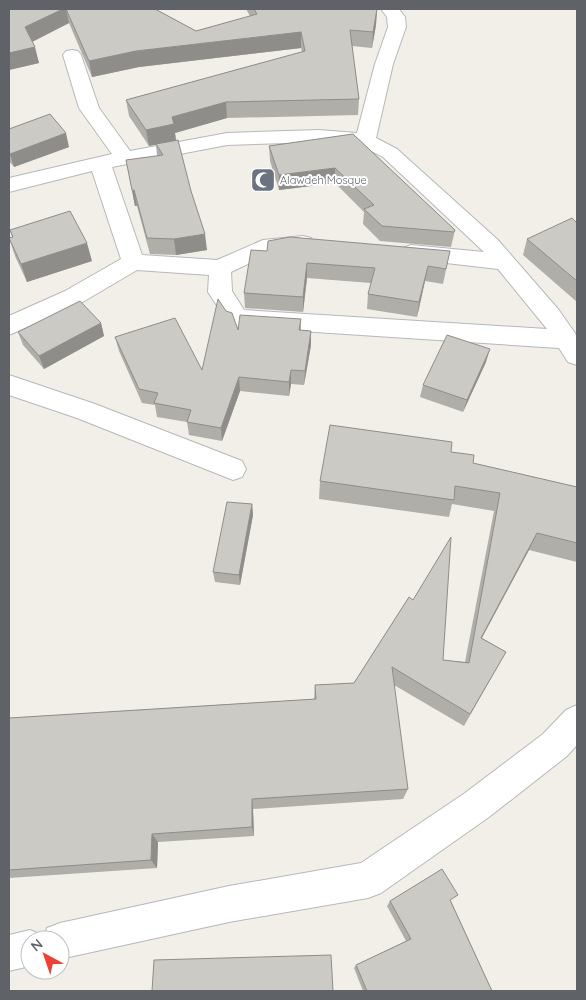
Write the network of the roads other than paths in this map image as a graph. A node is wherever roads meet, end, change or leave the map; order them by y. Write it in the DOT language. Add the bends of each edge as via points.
graph roads {
  1 [pos="390,9"];
  2 [pos="72,55"];
  3 [pos="365,142"];
  4 [pos="125,158"];
  5 [pos="100,163"];
  6 [pos="9,185"];
  7 [pos="319,244"];
  8 [pos="387,251"];
  9 [pos="133,262"];
  10 [pos="504,262"];
  11 [pos="220,268"];
  12 [pos="9,326"];
  13 [pos="572,347"];
  14 [pos="9,385"];
  15 [pos="233,469"];
  16 [pos="577,721"];
  17 [pos="70,939"];
  1 -- 3 [label="street" via="396,17 397,27 384,64"];
  2 -- 4 [label="street" via="89,108"];
  3 -- 4 [label="street" via="319,136 226,139"];
  3 -- 10 [label="street" via="390,153 490,245"];
  4 -- 5 [label="street"];
  5 -- 6 [label="street"];
  5 -- 9 [label="street"];
  7 -- 11 [label="street" via="300,242 263,248"];
  8 -- 10 [label="street"];
  9 -- 11 [label="street"];
  9 -- 12 [label="street" via="73,297"];
  10 -- 13 [label="street" via="550,315"];
  11 -- 13 [label="street" via="220,292 237,318 335,323"];
  14 -- 15 [label="street" via="86,411"];
  16 -- 17 [label="street" via="555,745 477,806 368,880 229,904"];
}
